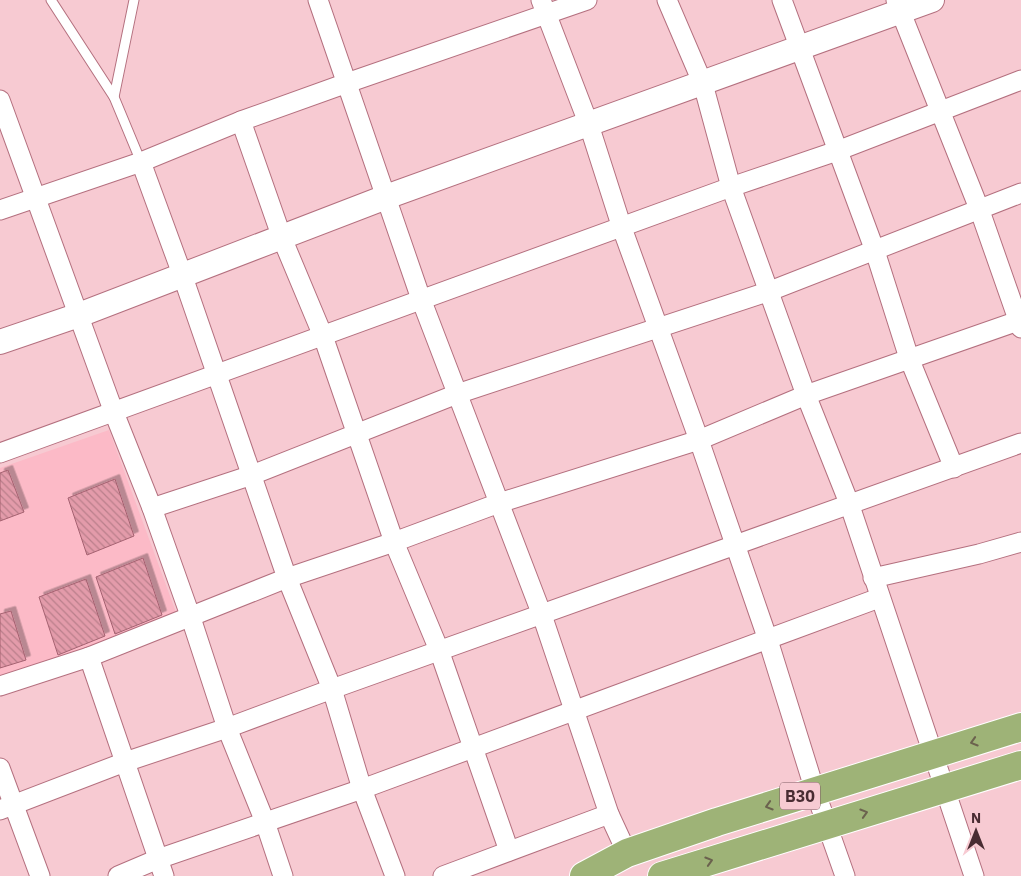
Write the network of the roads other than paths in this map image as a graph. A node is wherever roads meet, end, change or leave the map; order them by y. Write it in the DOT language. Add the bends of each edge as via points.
graph roads {
  1 [pos="51,0"];
  2 [pos="134,0"];
  3 [pos="318,0"];
  4 [pos="587,0"];
  5 [pos="667,0"];
  6 [pos="782,0"];
  7 [pos="932,0"];
  8 [pos="898,6"];
  9 [pos="543,7"];
  10 [pos="800,49"];
  11 [pos="1021,80"];
  12 [pos="347,83"];
  13 [pos="703,84"];
  14 [pos="114,97"];
  15 [pos="0,100"];
  16 [pos="939,111"];
  17 [pos="241,121"];
  18 [pos="589,125"];
  19 [pos="837,151"];
  20 [pos="141,162"];
  21 [pos="731,186"];
  22 [pos="1021,193"];
  23 [pos="386,197"];
  24 [pos="36,198"];
  25 [pos="0,210"];
  26 [pos="980,211"];
  27 [pos="622,228"];
  28 [pos="282,238"];
  29 [pos="875,251"];
  30 [pos="182,274"];
  31 [pos="770,291"];
  32 [pos="421,299"];
  33 [pos="79,315"];
  34 [pos="1020,323"];
  35 [pos="658,328"];
  36 [pos="323,336"];
  37 [pos="0,342"];
  38 [pos="909,358"];
  39 [pos="216,376"];
  40 [pos="457,394"];
  41 [pos="806,395"];
  42 [pos="113,410"];
  43 [pos="358,435"];
  44 [pos="699,440"];
  45 [pos="1021,443"];
  46 [pos="0,453"];
  47 [pos="954,468"];
  48 [pos="252,474"];
  49 [pos="498,503"];
  50 [pos="849,503"];
  51 [pos="152,508"];
  52 [pos="394,542"];
  53 [pos="1021,542"];
  54 [pos="734,545"];
  55 [pos="287,578"];
  56 [pos="873,578"];
  57 [pos="880,598"];
  58 [pos="542,614"];
  59 [pos="191,618"];
  60 [pos="768,640"];
  61 [pos="439,650"];
  62 [pos="89,657"];
  63 [pos="0,686"];
  64 [pos="332,689"];
  65 [pos="574,710"];
  66 [pos="227,728"];
  67 [pos="1021,728"];
  68 [pos="473,747"];
  69 [pos="932,755"];
  70 [pos="125,762"];
  71 [pos="1021,765"];
  72 [pos="0,768"];
  73 [pos="362,789"];
  74 [pos="943,789"];
  75 [pos="814,791"];
  76 [pos="7,808"];
  77 [pos="609,814"];
  78 [pos="265,822"];
  79 [pos="826,824"];
  80 [pos="510,852"];
  81 [pos="627,853"];
  82 [pos="161,868"];
  83 [pos="40,876"];
  84 [pos="118,876"];
  85 [pos="283,876"];
  86 [pos="395,876"];
  87 [pos="444,876"];
  88 [pos="584,876"];
  89 [pos="662,876"];
  90 [pos="845,876"];
  91 [pos="974,876"];
  1 -- 14 [label="lane"];
  2 -- 14 [label="lane"];
  3 -- 12 [label="street"];
  4 -- 9 [label="street"];
  5 -- 13 [label="street"];
  6 -- 10 [label="street"];
  7 -- 8 [label="street"];
  8 -- 10 [label="street"];
  8 -- 16 [label="street"];
  9 -- 12 [label="street"];
  9 -- 18 [label="street"];
  10 -- 13 [label="street"];
  10 -- 19 [label="street"];
  11 -- 16 [label="street"];
  12 -- 17 [label="street"];
  12 -- 23 [label="street"];
  13 -- 18 [label="street"];
  13 -- 21 [label="street"];
  14 -- 20 [label="lane"];
  15 -- 24 [label="street"];
  16 -- 19 [label="street"];
  16 -- 26 [label="street"];
  17 -- 20 [label="street"];
  17 -- 28 [label="street"];
  18 -- 23 [label="street"];
  18 -- 27 [label="street"];
  19 -- 21 [label="street"];
  19 -- 29 [label="street"];
  20 -- 24 [label="street"];
  20 -- 30 [label="street"];
  21 -- 27 [label="street"];
  21 -- 31 [label="street"];
  22 -- 26 [label="street"];
  23 -- 28 [label="street"];
  23 -- 32 [label="street"];
  24 -- 25 [label="street"];
  24 -- 33 [label="street"];
  26 -- 29 [label="street"];
  26 -- 34 [label="street"];
  27 -- 32 [label="street"];
  27 -- 35 [label="street"];
  28 -- 30 [label="street"];
  28 -- 36 [label="street"];
  29 -- 31 [label="street"];
  29 -- 38 [label="street"];
  30 -- 33 [label="street"];
  30 -- 39 [label="street"];
  31 -- 35 [label="street"];
  31 -- 41 [label="street"];
  32 -- 36 [label="street"];
  32 -- 40 [label="street"];
  33 -- 37 [label="street"];
  33 -- 42 [label="street"];
  34 -- 38 [label="street"];
  35 -- 40 [label="street"];
  35 -- 44 [label="street"];
  36 -- 39 [label="street"];
  36 -- 43 [label="street"];
  38 -- 41 [label="street"];
  38 -- 47 [label="street"];
  39 -- 42 [label="street"];
  39 -- 48 [label="street"];
  40 -- 43 [label="street"];
  40 -- 49 [label="street"];
  41 -- 44 [label="street"];
  41 -- 50 [label="street"];
  42 -- 46 [label="street"];
  42 -- 51 [label="street"];
  43 -- 48 [label="street"];
  43 -- 52 [label="street"];
  44 -- 49 [label="street"];
  44 -- 54 [label="street"];
  45 -- 47 [label="street"];
  47 -- 50 [label="street"];
  48 -- 51 [label="street"];
  48 -- 55 [label="street"];
  49 -- 52 [label="street"];
  49 -- 58 [label="street"];
  50 -- 54 [label="street"];
  50 -- 56 [label="street"];
  51 -- 59 [label="street"];
  52 -- 55 [label="street"];
  52 -- 61 [label="street"];
  53 -- 56 [label="street"];
  54 -- 58 [label="street"];
  54 -- 60 [label="street"];
  55 -- 59 [label="street"];
  55 -- 64 [label="street"];
  56 -- 57 [label="street"];
  57 -- 60 [label="street"];
  57 -- 69 [label="street"];
  58 -- 61 [label="street"];
  58 -- 65 [label="street"];
  59 -- 62 [label="street"];
  59 -- 66 [label="street"];
  60 -- 65 [label="street"];
  60 -- 75 [label="street"];
  61 -- 64 [label="street"];
  61 -- 68 [label="street"];
  62 -- 63 [label="street"];
  62 -- 70 [label="street"];
  64 -- 66 [label="street"];
  64 -- 73 [label="street"];
  65 -- 68 [label="street"];
  65 -- 77 [label="street"];
  66 -- 70 [label="street"];
  66 -- 78 [label="street"];
  67 -- 69 [label="highway, B30, one-way"];
  68 -- 73 [label="street"];
  68 -- 80 [label="street"];
  69 -- 74 [label="street"];
  69 -- 75 [label="highway, B30"];
  70 -- 76 [label="street"];
  70 -- 82 [label="street"];
  71 -- 74 [label="highway, B30"];
  72 -- 76 [label="street"];
  73 -- 78 [label="street"];
  73 -- 86 [label="street"];
  79 -- 74 [label="highway, B30, one-way"];
  74 -- 91 [label="street"];
  75 -- 79 [label="street"];
  75 -- 81 [label="highway, B30, one-way"];
  76 -- 83 [label="street"];
  77 -- 80 [label="street"];
  77 -- 81 [label="street"];
  78 -- 82 [label="street"];
  78 -- 85 [label="street"];
  89 -- 79 [label="highway, B30, one-way"];
  79 -- 90 [label="street"];
  80 -- 87 [label="street"];
  81 -- 88 [label="highway, B30"];
  82 -- 84 [label="street"];
}
